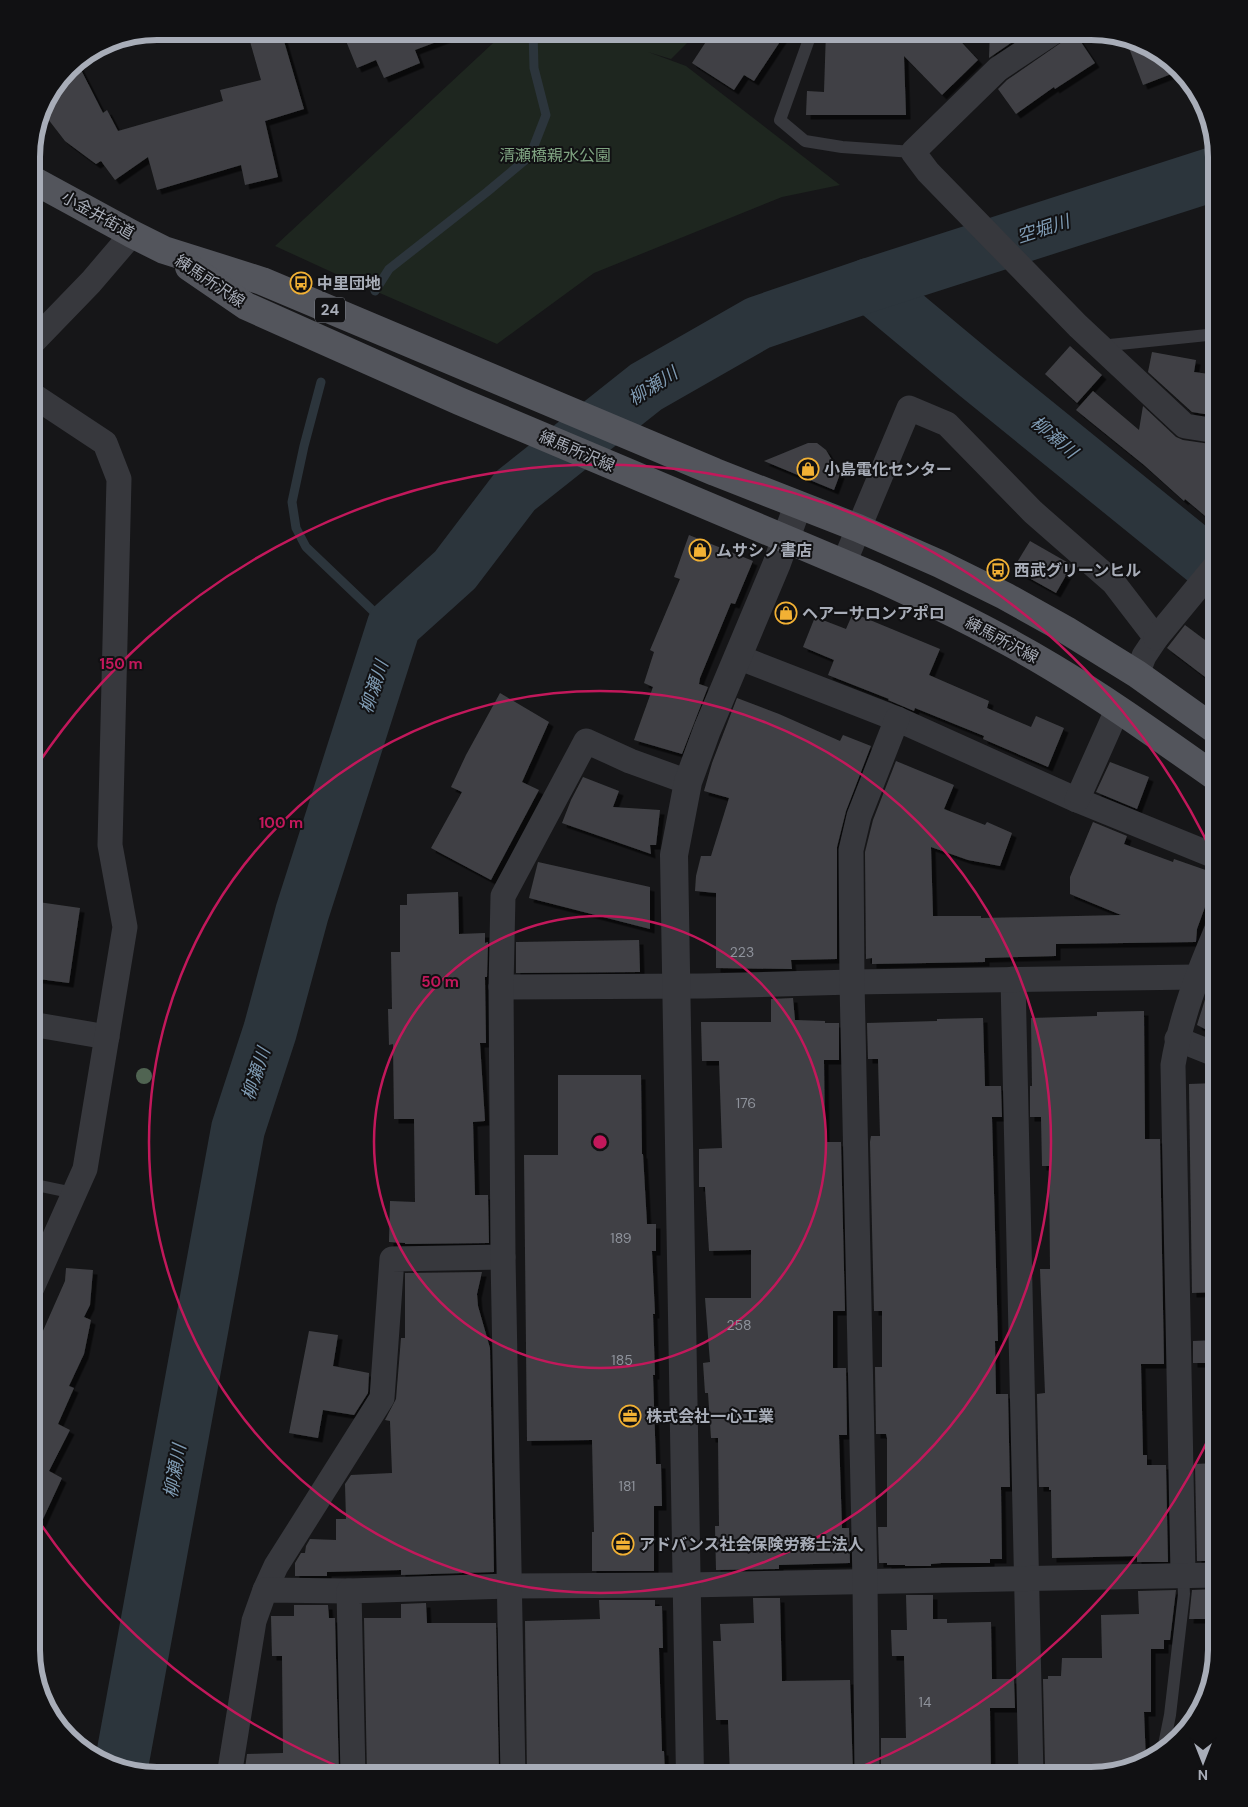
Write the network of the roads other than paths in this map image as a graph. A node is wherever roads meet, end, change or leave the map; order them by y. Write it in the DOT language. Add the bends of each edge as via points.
graph roads {
  1 [pos="809,40"];
  2 [pos="1043,40"];
  3 [pos="913,152"];
  4 [pos="40,183"];
  5 [pos="132,234"];
  6 [pos="164,250"];
  7 [pos="1208,335"];
  8 [pos="40,336"];
  9 [pos="1100,346"];
  10 [pos="40,399"];
  11 [pos="1208,430"];
  12 [pos="798,505"];
  13 [pos="858,528"];
  14 [pos="785,540"];
  15 [pos="844,563"];
  16 [pos="1208,575"];
  17 [pos="1156,638"];
  18 [pos="738,657"];
  19 [pos="1137,674"];
  20 [pos="1118,708"];
  21 [pos="897,719"];
  22 [pos="1208,725"];
  23 [pos="1208,772"];
  24 [pos="688,782"];
  25 [pos="1077,800"];
  26 [pos="1208,853"];
  27 [pos="1208,950"];
  28 [pos="1196,978"];
  29 [pos="1014,980"];
  30 [pos="852,982"];
  31 [pos="677,986"];
  32 [pos="501,988"];
  33 [pos="40,1025"];
  34 [pos="107,1036"];
  35 [pos="1177,1039"];
  36 [pos="1208,1052"];
  37 [pos="40,1186"];
  38 [pos="74,1193"];
  39 [pos="503,1257"];
  40 [pos="40,1270"];
  41 [pos="1183,1574"];
  42 [pos="1208,1575"];
  43 [pos="1028,1578"];
  44 [pos="865,1582"];
  45 [pos="510,1586"];
  46 [pos="687,1586"];
  47 [pos="265,1590"];
  48 [pos="349,1591"];
  49 [pos="1165,1741"];
  50 [pos="230,1767"];
  51 [pos="353,1767"];
  52 [pos="513,1767"];
  53 [pos="690,1767"];
  54 [pos="867,1767"];
  55 [pos="1031,1767"];
  1 -- 3 [label="lane" via="780,120 805,142"];
  2 -- 3 [label="street" via="998,69"];
  3 -- 9 [label="street"];
  4 -- 5 [label="main road, 小金井街道 / 24"];
  5 -- 6 [label="main road, 小金井街道 / 24"];
  5 -- 8 [label="street"];
  6 -- 12 [label="main road, 練馬所沢線 / 24" via="262,281"];
  6 -- 14 [label="main road, 練馬所沢線 / 24" via="246,306"];
  7 -- 9 [label="lane"];
  9 -- 11 [label="street" via="1185,426"];
  10 -- 34 [label="street" via="105,443 119,479 110,845 125,927"];
  12 -- 13 [label="main road, 練馬所沢線 / 24"];
  12 -- 14 [label="street"];
  13 -- 15 [label="street"];
  13 -- 17 [label="street" via="909,408 947,424 1033,512 1114,582"];
  13 -- 19 [label="main road, 練馬所沢線 / 24" via="1005,596"];
  14 -- 15 [label="main road, 練馬所沢線 / 24"];
  14 -- 18 [label="street"];
  15 -- 20 [label="main road, 練馬所沢線 / 24" via="927,600 992,634"];
  16 -- 17 [label="street"];
  17 -- 19 [label="street"];
  18 -- 21 [label="street"];
  18 -- 24 [label="street"];
  19 -- 22 [label="main road, 練馬所沢線 / 24"];
  20 -- 23 [label="main road, 練馬所沢線 / 24"];
  20 -- 25 [label="street"];
  21 -- 25 [label="street"];
  21 -- 30 [label="street" via="859,816 852,850"];
  24 -- 31 [label="street" via="674,855"];
  24 -- 32 [label="street" via="630,761 586,740 502,896"];
  25 -- 26 [label="street"];
  27 -- 28 [label="street"];
  28 -- 29 [label="street"];
  28 -- 35 [label="street"];
  29 -- 30 [label="street"];
  29 -- 43 [label="street"];
  30 -- 31 [label="street"];
  30 -- 44 [label="street"];
  31 -- 32 [label="street"];
  31 -- 46 [label="street"];
  32 -- 39 [label="street"];
  33 -- 34 [label="street"];
  34 -- 38 [label="street" via="85,1169"];
  35 -- 36 [label="street"];
  35 -- 41 [label="street" via="1173,1065"];
  37 -- 38 [label="lane"];
  38 -- 40 [label="street"];
  39 -- 45 [label="street"];
  39 -- 47 [label="street" via="392,1259 382,1398 276,1566"];
  41 -- 42 [label="street"];
  41 -- 43 [label="street"];
  41 -- 49 [label="lane" via="1184,1594"];
  43 -- 44 [label="street"];
  43 -- 55 [label="street"];
  44 -- 46 [label="street"];
  44 -- 54 [label="street"];
  45 -- 46 [label="street"];
  45 -- 48 [label="street"];
  45 -- 52 [label="street"];
  46 -- 53 [label="street"];
  47 -- 48 [label="street"];
  47 -- 50 [label="street" via="254,1621"];
  48 -- 51 [label="street"];
}
